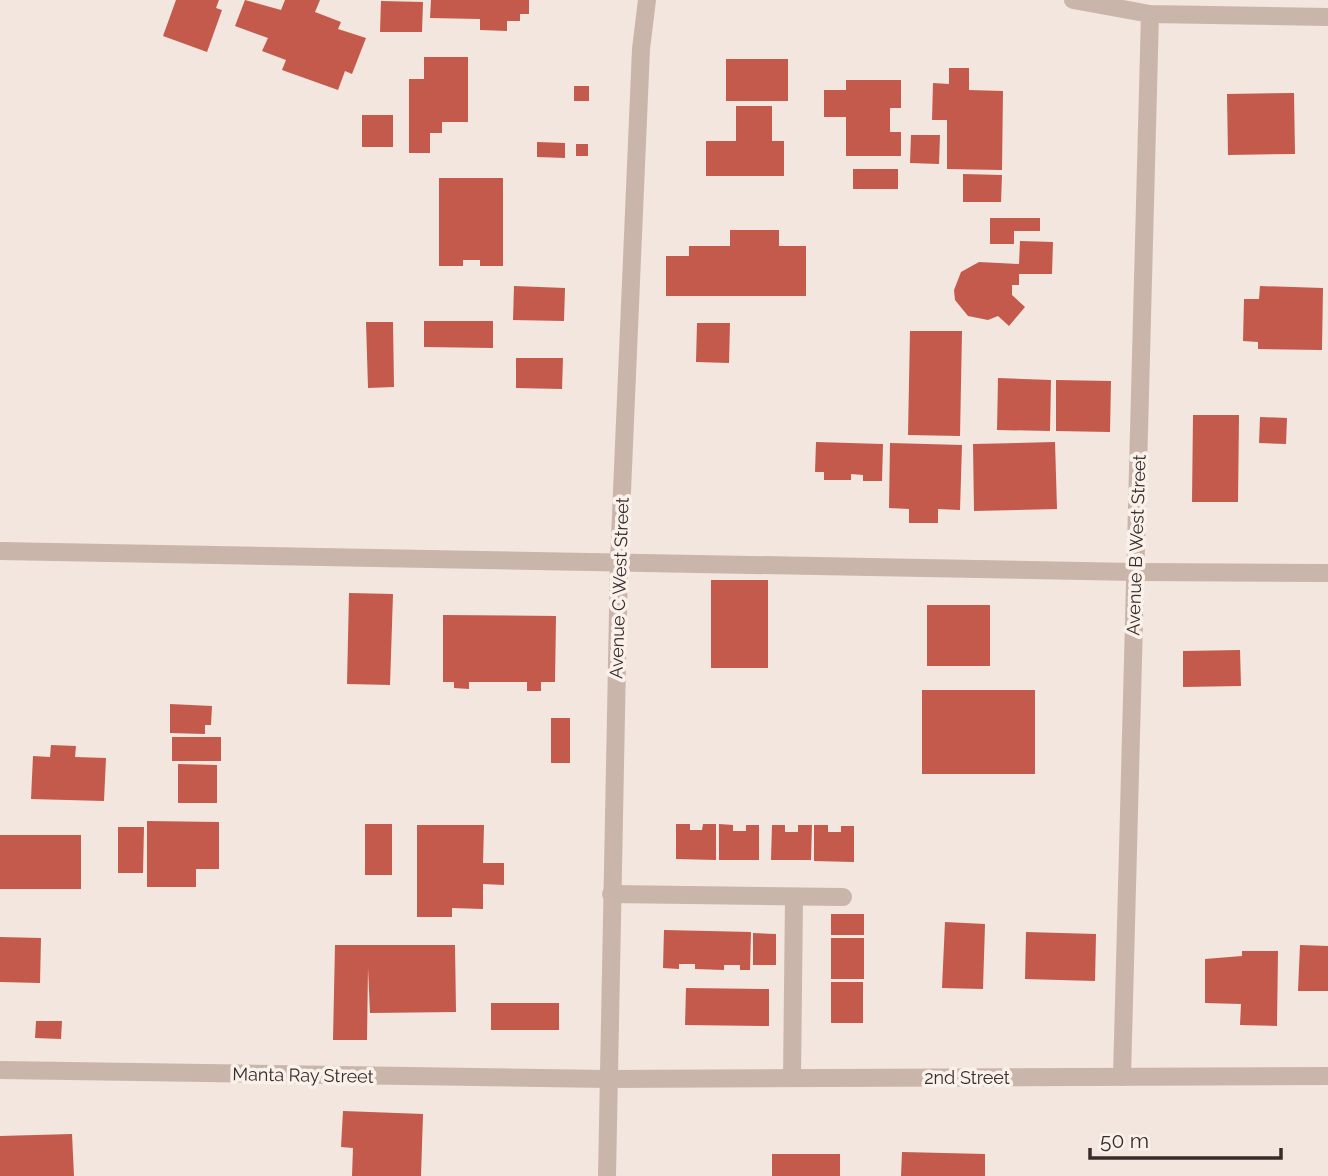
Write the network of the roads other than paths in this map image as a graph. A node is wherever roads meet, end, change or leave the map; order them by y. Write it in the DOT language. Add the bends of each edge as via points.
graph roads {
  1 [pos="647,0"];
  2 [pos="1073,0"];
  3 [pos="1273,8"];
  4 [pos="1150,13"];
  5 [pos="1328,17"];
  6 [pos="0,551"];
  7 [pos="619,561"];
  8 [pos="1135,572"];
  9 [pos="1328,573"];
  10 [pos="611,894"];
  11 [pos="793,897"];
  12 [pos="842,897"];
  13 [pos="0,1070"];
  14 [pos="1328,1076"];
  15 [pos="1122,1077"];
  16 [pos="792,1078"];
  17 [pos="607,1079"];
  18 [pos="607,1176"];
  1 -- 7 [label="street, Avenue C West Street" via="641,49"];
  2 -- 4 [label="street"];
  3 -- 4 [label="street"];
  3 -- 5 [label="street"];
  4 -- 8 [label="street, Avenue B West Street"];
  6 -- 7 [label="street"];
  7 -- 8 [label="street"];
  7 -- 10 [label="street, Avenue C West Street"];
  8 -- 9 [label="street"];
  8 -- 15 [label="street, Avenue B West Street"];
  10 -- 11 [label="street"];
  10 -- 17 [label="street, Avenue C West Street"];
  11 -- 12 [label="street"];
  11 -- 16 [label="street"];
  13 -- 17 [label="street, Manta Ray Street"];
  14 -- 15 [label="street, 2nd Street"];
  15 -- 16 [label="street, 2nd Street"];
  16 -- 17 [label="street, 2nd Street"];
  17 -- 18 [label="street, Avenue C West Street"];
}
